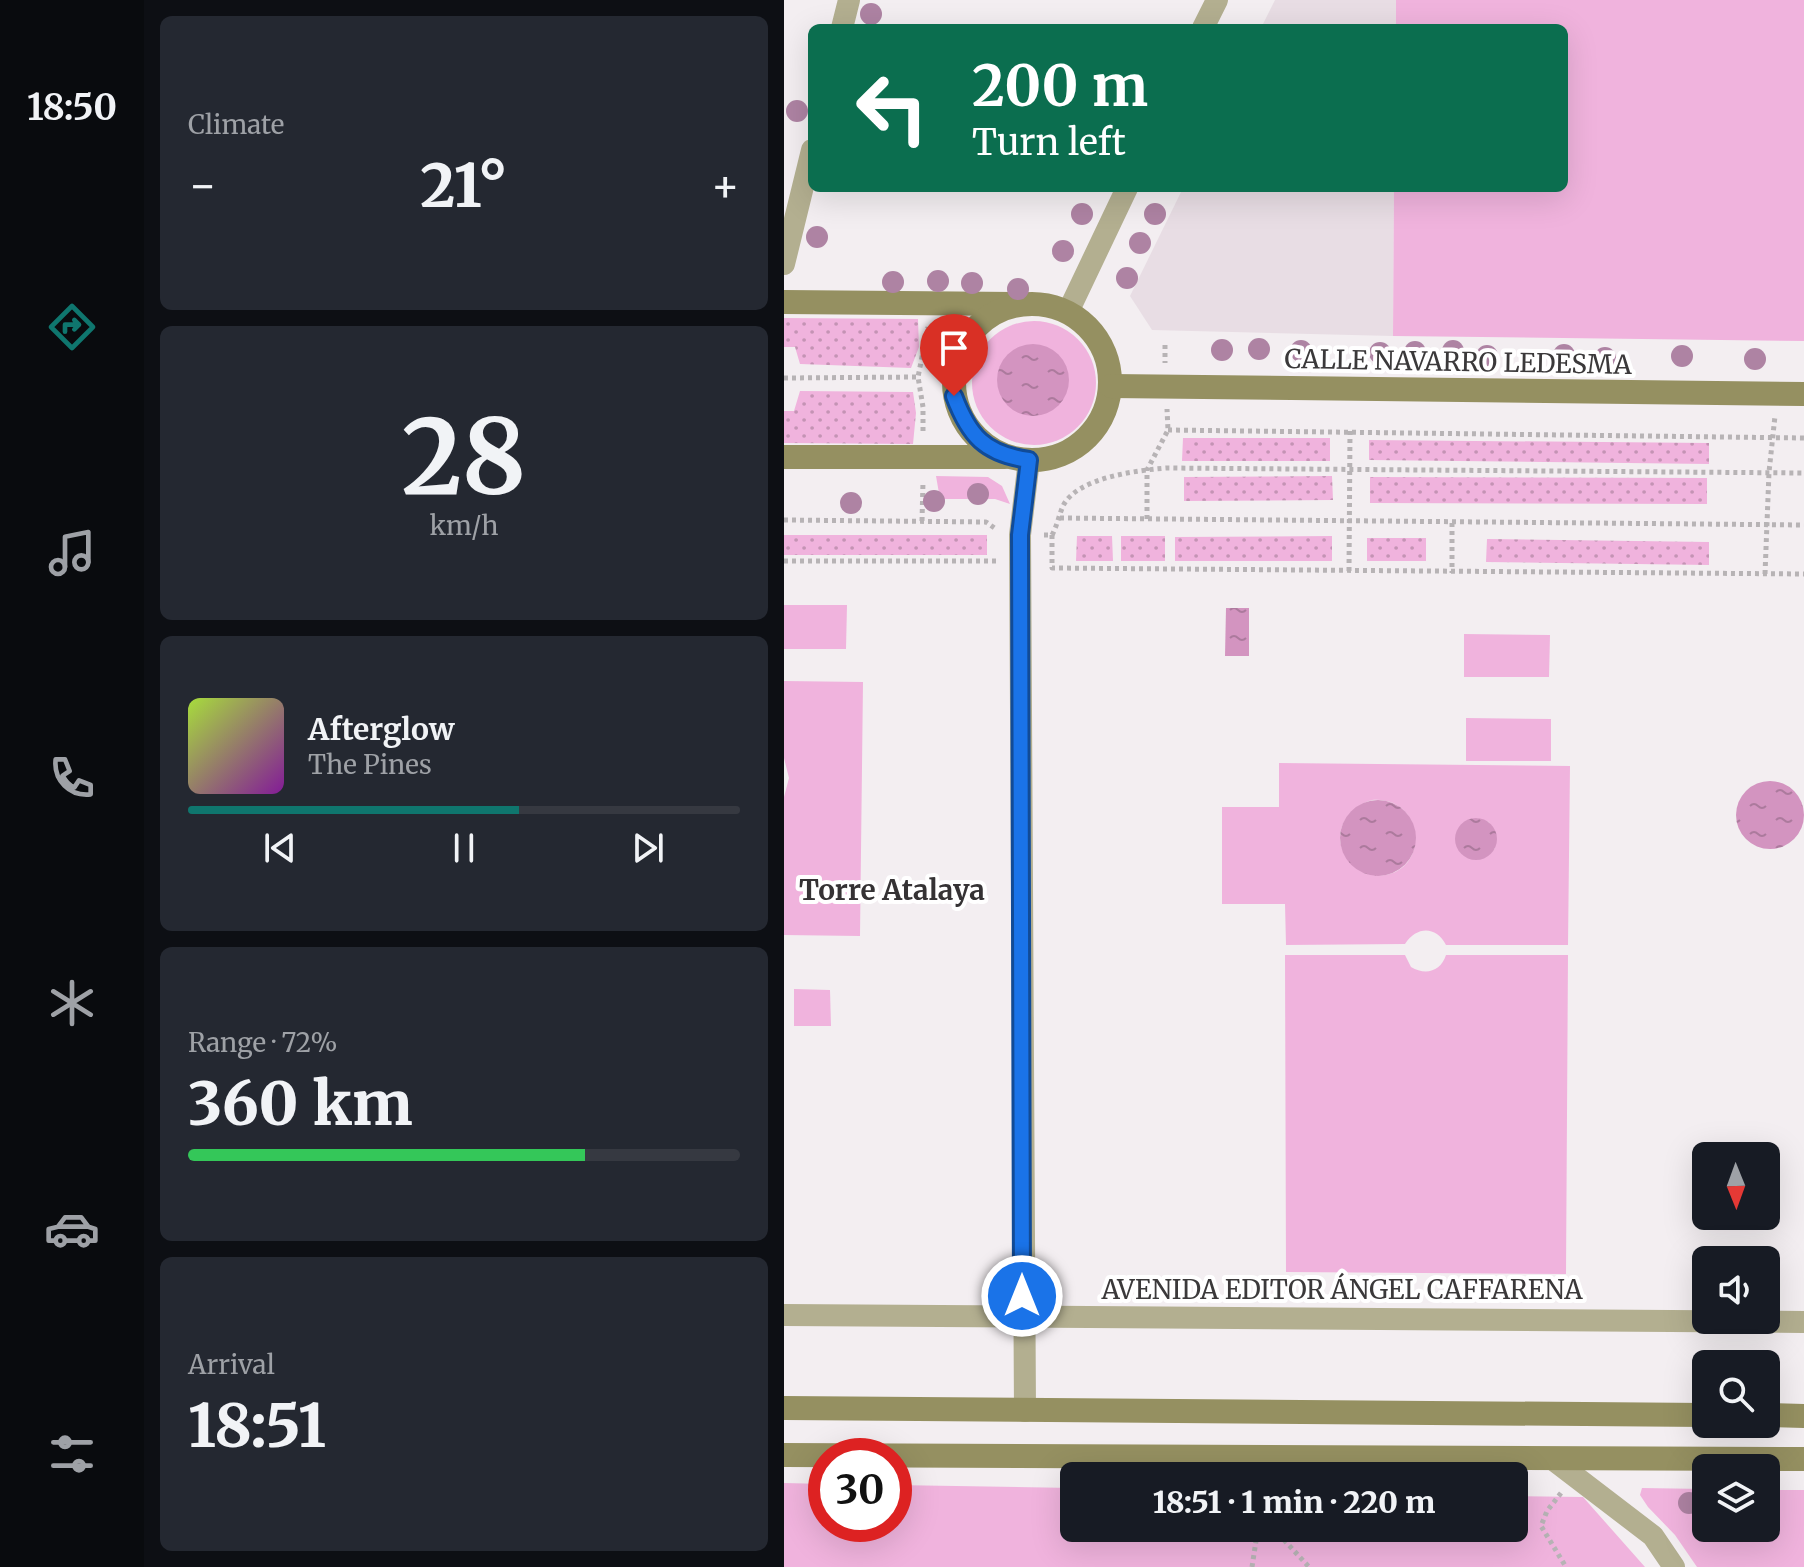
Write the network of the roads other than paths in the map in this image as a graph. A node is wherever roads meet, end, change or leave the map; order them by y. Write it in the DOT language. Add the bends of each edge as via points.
graph roads {
  1 [pos="849,0"];
  2 [pos="1217,0"];
  3 [pos="843,24"];
  4 [pos="1205,24"];
  5 [pos="808,166"];
  6 [pos="1125,192"];
  7 [pos="784,264"];
  8 [pos="784,302"];
  9 [pos="1040,304"];
  10 [pos="1068,312"];
  11 [pos="1111,386"];
  12 [pos="1804,394"];
  13 [pos="784,457"];
  14 [pos="1018,459"];
  15 [pos="784,1315"];
  16 [pos="1022,1317"];
  17 [pos="1804,1322"];
  18 [pos="784,1408"];
  19 [pos="1025,1411"];
  20 [pos="1692,1415"];
  21 [pos="1780,1415"];
  22 [pos="1804,1416"];
  23 [pos="784,1455"];
  24 [pos="1551,1458"];
  25 [pos="1804,1459"];
  26 [pos="1674,1567"];
  1 -- 3 [label="street"];
  2 -- 4 [label="street"];
  5 -- 7 [label="street"];
  6 -- 10 [label="street"];
  8 -- 9 [label="main road"];
  9 -- 10 [label="main road"];
  9 -- 14 [label="main road" via="1013,306 981,322 960,351 953,375 964,422 982,443"];
  10 -- 11 [label="main road" via="1091,330 1106,353"];
  11 -- 12 [label="main road, CALLE NAVARRO LEDESMA"];
  11 -- 14 [label="main road" via="1094,432 1063,455"];
  13 -- 14 [label="main road"];
  14 -- 16 [label="street"];
  15 -- 16 [label="street, AVENIDA EDITOR ÁNGEL CAFFARENA"];
  16 -- 17 [label="street, AVENIDA EDITOR ÁNGEL CAFFARENA"];
  16 -- 19 [label="street"];
  18 -- 19 [label="main road"];
  19 -- 20 [label="main road"];
  21 -- 22 [label="main road"];
  23 -- 24 [label="main road"];
  24 -- 25 [label="main road"];
  24 -- 26 [label="street" via="1653,1536"];
}
